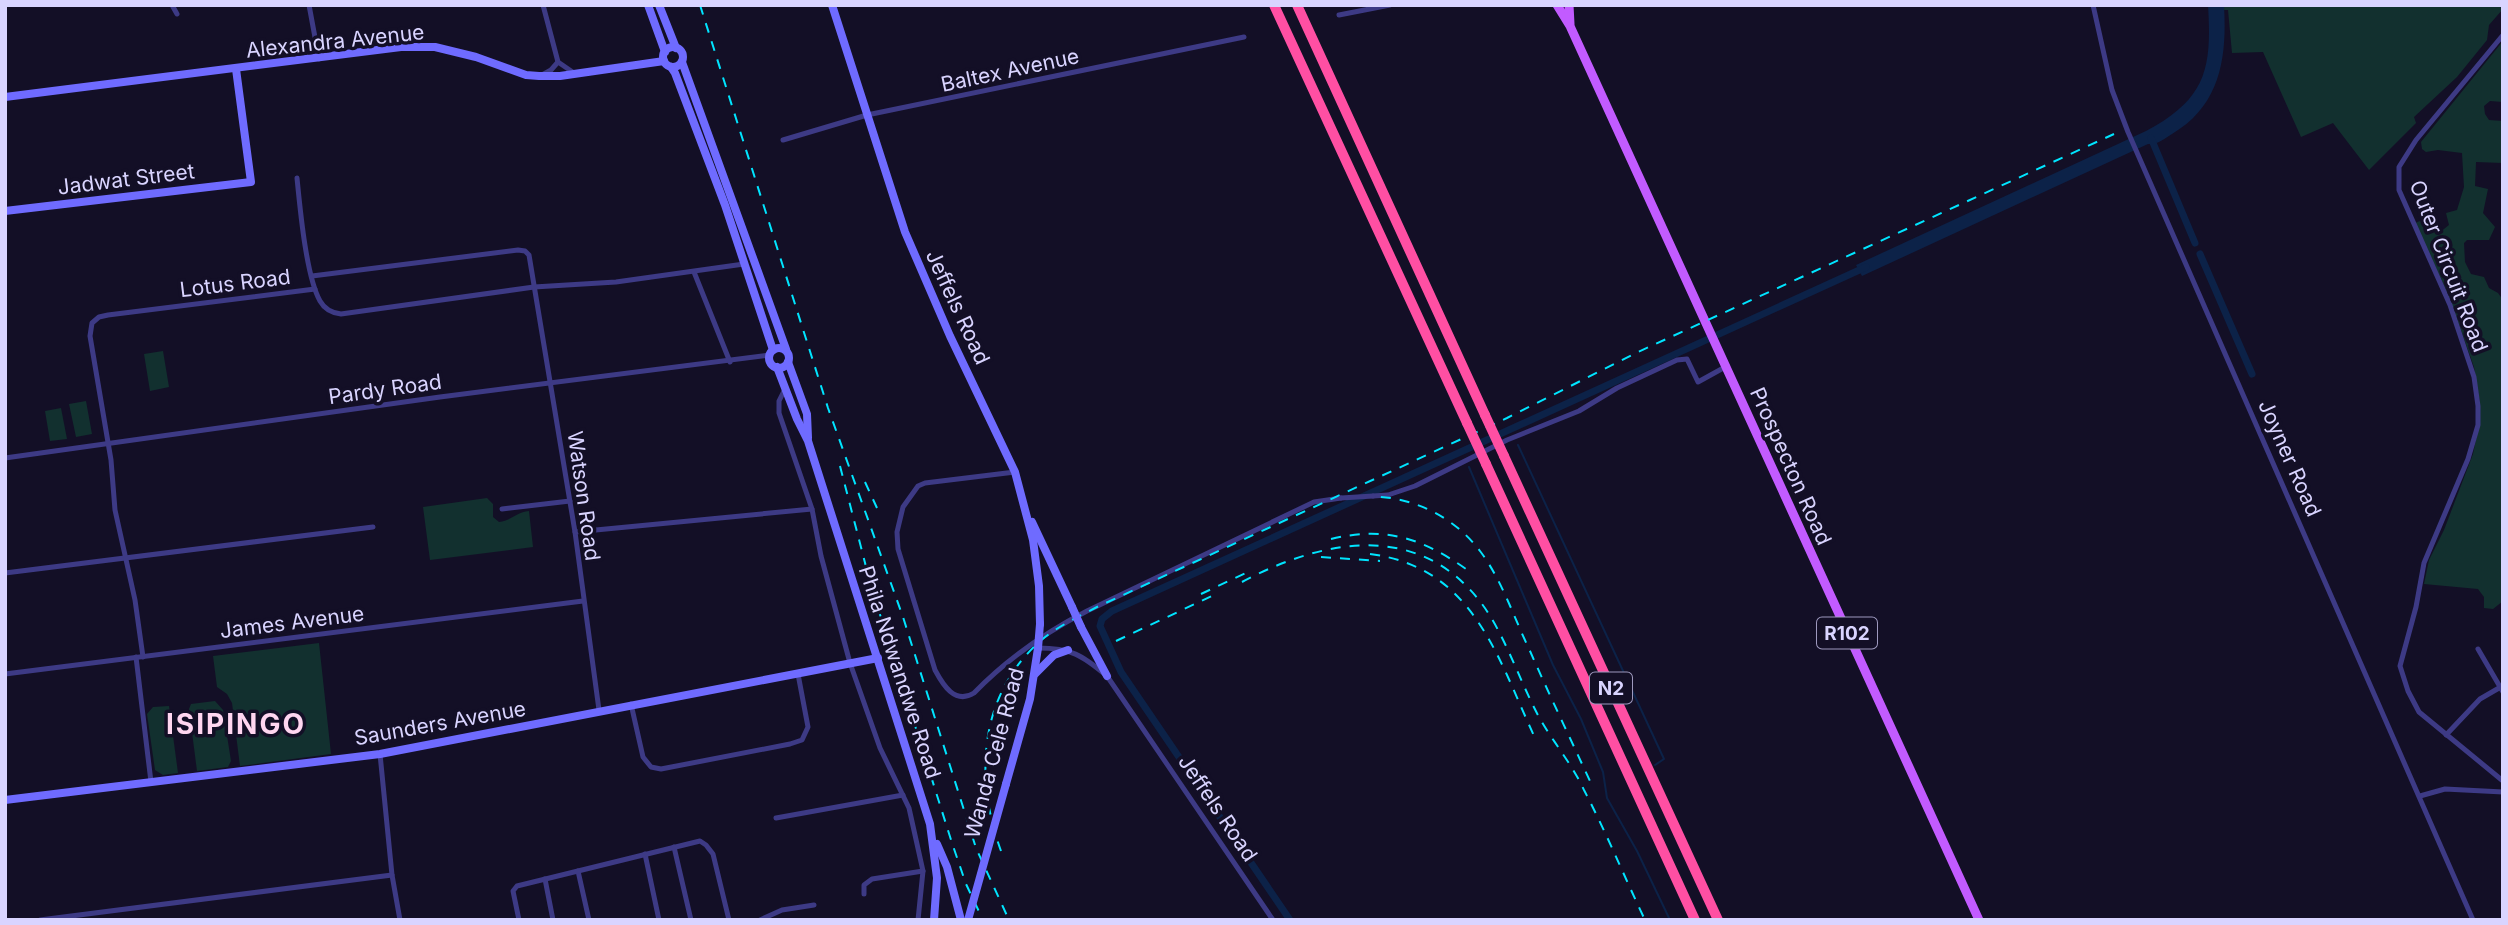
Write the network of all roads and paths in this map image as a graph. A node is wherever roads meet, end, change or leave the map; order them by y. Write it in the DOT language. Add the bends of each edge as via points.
graph roads {
  1 [pos="172,5"];
  2 [pos="309,5"];
  3 [pos="543,5"];
  4 [pos="648,5"];
  5 [pos="659,5"];
  6 [pos="832,5"];
  7 [pos="1274,5"];
  8 [pos="1297,5"];
  9 [pos="1390,5"];
  10 [pos="1557,5"];
  11 [pos="1569,5"];
  12 [pos="2093,5"];
  13 [pos="177,14"];
  14 [pos="1339,15"];
  15 [pos="1570,26"];
  16 [pos="2503,35"];
  17 [pos="1244,37"];
  18 [pos="676,48"];
  19 [pos="319,59"];
  20 [pos="666,60"];
  21 [pos="558,62"];
  22 [pos="682,62"];
  23 [pos="236,69"];
  24 [pos="574,73"];
  25 [pos="539,76"];
  26 [pos="5,97"];
  27 [pos="867,115"];
  28 [pos="783,140"];
  29 [pos="297,178"];
  30 [pos="5,211"];
  31 [pos="744,264"];
  32 [pos="694,272"];
  33 [pos="312,276"];
  34 [pos="534,287"];
  35 [pos="315,289"];
  36 [pos="786,349"];
  37 [pos="771,352"];
  38 [pos="730,362"];
  39 [pos="788,362"];
  40 [pos="1727,366"];
  41 [pos="777,367"];
  42 [pos="552,383"];
  43 [pos="786,388"];
  44 [pos="779,401"];
  45 [pos="792,403"];
  46 [pos="808,441"];
  47 [pos="108,443"];
  48 [pos="5,458"];
  49 [pos="1015,472"];
  50 [pos="570,501"];
  51 [pos="502,509"];
  52 [pos="812,509"];
  53 [pos="1026,510"];
  54 [pos="373,527"];
  55 [pos="575,532"];
  56 [pos="126,558"];
  57 [pos="5,573"];
  58 [pos="583,601"];
  59 [pos="2478,649"];
  60 [pos="1068,650"];
  61 [pos="1037,652"];
  62 [pos="139,657"];
  63 [pos="877,658"];
  64 [pos="850,663"];
  65 [pos="5,674"];
  66 [pos="798,674"];
  67 [pos="1035,674"];
  68 [pos="1107,676"];
  69 [pos="2501,690"];
  70 [pos="631,704"];
  71 [pos="599,710"];
  72 [pos="2446,735"];
  73 [pos="380,754"];
  74 [pos="2503,781"];
  75 [pos="151,782"];
  76 [pos="2503,792"];
  77 [pos="902,795"];
  78 [pos="2420,796"];
  79 [pos="5,800"];
  80 [pos="776,818"];
  81 [pos="930,824"];
  82 [pos="674,847"];
  83 [pos="645,854"];
  84 [pos="578,871"];
  85 [pos="923,871"];
  86 [pos="392,875"];
  87 [pos="545,879"];
  88 [pos="863,894"];
  89 [pos="814,905"];
  90 [pos="936,919"];
  91 [pos="40,920"];
  92 [pos="400,920"];
  93 [pos="519,920"];
  94 [pos="553,920"];
  95 [pos="589,920"];
  96 [pos="659,920"];
  97 [pos="691,920"];
  98 [pos="729,920"];
  99 [pos="760,920"];
  100 [pos="918,920"];
  101 [pos="961,920"];
  102 [pos="968,920"];
  103 [pos="1273,920"];
  104 [pos="1695,920"];
  105 [pos="1717,920"];
  106 [pos="1979,920"];
  107 [pos="2473,920"];
  1 -- 13 [label="street"];
  2 -- 19 [label="street"];
  3 -- 21 [label="street"];
  4 -- 20 [label="street"];
  5 -- 18 [label="street"];
  6 -- 27 [label="street, Jeffels Road"];
  7 -- 104 [label="highway, N2, bridge"];
  8 -- 105 [label="highway, N2, bridge"];
  9 -- 14 [label="street"];
  10 -- 15 [label="main road, R102"];
  11 -- 15 [label="main road, R102"];
  12 -- 78 [label="street, Joyner Road" via="2112,90 2129,132"];
  15 -- 40 [label="main road, Prospecton Road / R102"];
  16 -- 72 [label="street, Outer Circuit Road" via="2416,140 2398,176 2404,204 2443,287 2478,394 2478,425 2424,563 2400,666 2419,712"];
  17 -- 27 [label="street, Baltex Avenue"];
  18 -- 20 [label="street" via="670,48"];
  18 -- 22 [label="street" via="682,52"];
  19 -- 23 [label="street, Alexandra Avenue"];
  19 -- 25 [label="street, Alexandra Avenue" via="435,47"];
  20 -- 22 [label="street" via="677,67"];
  20 -- 24 [label="street, Alexandra Avenue"];
  20 -- 31 [label="street" via="675,73"];
  21 -- 24 [label="street"];
  21 -- 25 [label="street"];
  22 -- 36 [label="street"];
  23 -- 26 [label="street, Alexandra Avenue"];
  23 -- 30 [label="street, Jadwat Street" via="251,182"];
  24 -- 25 [label="street, Alexandra Avenue"];
  27 -- 28 [label="street, Baltex Avenue"];
  27 -- 49 [label="street, Jeffels Road" via="909,243"];
  29 -- 33 [label="street"];
  31 -- 32 [label="street, Lotus Road"];
  31 -- 37 [label="street"];
  32 -- 34 [label="street, Lotus Road"];
  32 -- 38 [label="street"];
  33 -- 34 [label="street, Watson Road" via="522,250 529,254"];
  33 -- 35 [label="street"];
  34 -- 35 [label="street, Lotus Road" via="341,314 327,310"];
  34 -- 42 [label="street, Watson Road"];
  35 -- 47 [label="street, Lotus Road" via="99,317 92,323 90,336"];
  36 -- 37 [label="street"];
  36 -- 39 [label="street"];
  37 -- 38 [label="street, Pardy Road"];
  37 -- 41 [label="street" via="770,361"];
  38 -- 42 [label="street, Pardy Road"];
  39 -- 41 [label="street"];
  39 -- 46 [label="street, Phila Ndwandwe Road" via="807,414"];
  40 -- 49 [label="street, bridge" via="1698,382 1687,359 1682,358 1415,486 1388,495 1314,502 1070,620 1007,662 974,693 955,696 935,670 898,549 899,519 918,486"];
  40 -- 106 [label="main road, Prospecton Road / R102"];
  41 -- 43 [label="street, Phila Ndwandwe Road"];
  42 -- 47 [label="street, Pardy Road"];
  42 -- 50 [label="street, Watson Road"];
  43 -- 44 [label="street"];
  43 -- 45 [label="street, Phila Ndwandwe Road"];
  44 -- 45 [label="street"];
  44 -- 52 [label="street, Phila Ndwandwe Road" via="781,422"];
  45 -- 46 [label="street, Phila Ndwandwe Road"];
  46 -- 63 [label="street, Phila Ndwandwe Road"];
  47 -- 48 [label="street, Pardy Road"];
  47 -- 56 [label="street"];
  49 -- 53 [label="street, Jeffels Road"];
  50 -- 51 [label="street"];
  50 -- 55 [label="street, Watson Road"];
  52 -- 55 [label="street"];
  52 -- 64 [label="street, Phila Ndwandwe Road"];
  53 -- 61 [label="street, Wanda Cele Road, bridge" via="1039,586"];
  53 -- 68 [label="street, bridge"];
  54 -- 56 [label="street"];
  55 -- 58 [label="street, Watson Road"];
  56 -- 57 [label="street"];
  56 -- 62 [label="street"];
  58 -- 62 [label="street, James Avenue"];
  58 -- 71 [label="street, Watson Road"];
  59 -- 69 [label="street"];
  60 -- 61 [label="street, Jeffels Road"];
  60 -- 67 [label="street"];
  60 -- 68 [label="street, Jeffels Road"];
  61 -- 67 [label="street, Wanda Cele Road"];
  62 -- 65 [label="street, James Avenue"];
  62 -- 75 [label="street"];
  63 -- 64 [label="street, Saunders Avenue"];
  63 -- 81 [label="street, Phila Ndwandwe Road"];
  64 -- 66 [label="street, Saunders Avenue"];
  64 -- 77 [label="street, Phila Ndwandwe Road"];
  66 -- 70 [label="street, Saunders Avenue"];
  66 -- 70 [label="street" via="808,727 802,740 661,769 650,767 643,757"];
  67 -- 102 [label="street, Wanda Cele Road, bridge"];
  68 -- 103 [label="street, Jeffels Road"];
  69 -- 72 [label="street" via="2480,699"];
  70 -- 71 [label="street, Saunders Avenue"];
  71 -- 73 [label="street, Saunders Avenue"];
  72 -- 74 [label="street, Outer Circuit Road"];
  73 -- 75 [label="street, Saunders Avenue"];
  73 -- 86 [label="street"];
  75 -- 79 [label="street, Saunders Avenue"];
  76 -- 78 [label="street" via="2445,789"];
  77 -- 80 [label="street"];
  77 -- 85 [label="street, Phila Ndwandwe Road"];
  78 -- 107 [label="street, Joyner Road"];
  81 -- 90 [label="street, Phila Ndwandwe Road" via="937,878"];
  81 -- 101 [label="street"];
  82 -- 83 [label="street"];
  82 -- 97 [label="street"];
  82 -- 98 [label="street" via="700,841 713,854"];
  83 -- 84 [label="street"];
  83 -- 96 [label="street"];
  84 -- 87 [label="street"];
  84 -- 95 [label="street"];
  85 -- 88 [label="street" via="872,879 864,884"];
  85 -- 100 [label="street, Phila Ndwandwe Road"];
  86 -- 91 [label="street"];
  86 -- 92 [label="street"];
  87 -- 93 [label="street" via="513,891"];
  87 -- 94 [label="street"];
  89 -- 99 [label="street" via="782,910"];
}
